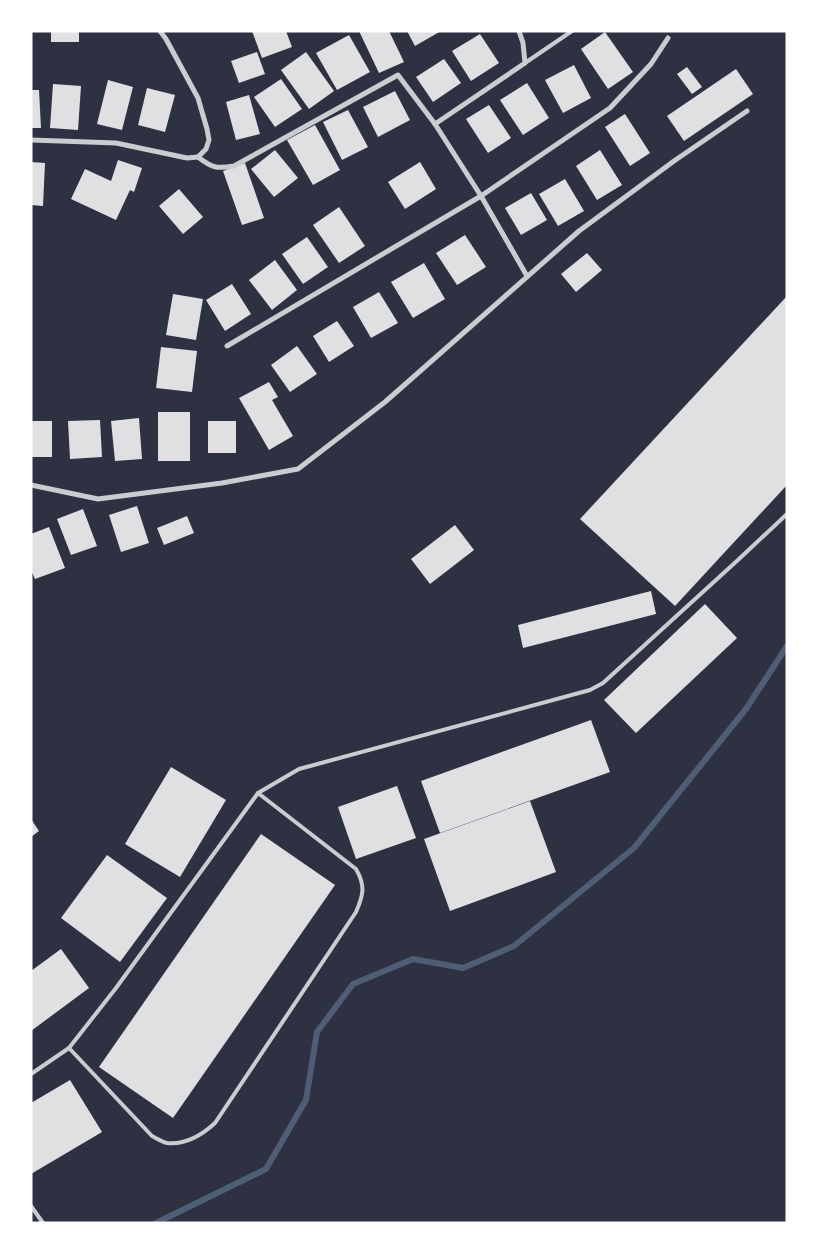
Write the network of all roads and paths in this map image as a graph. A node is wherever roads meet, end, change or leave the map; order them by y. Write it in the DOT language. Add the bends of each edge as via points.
graph roads {
  1 [pos="160,31"];
  2 [pos="519,31"];
  3 [pos="572,31"];
  4 [pos="668,38"];
  5 [pos="525,63"];
  6 [pos="747,111"];
  7 [pos="436,124"];
  8 [pos="31,140"];
  9 [pos="198,157"];
  10 [pos="480,196"];
  11 [pos="526,276"];
  12 [pos="227,346"];
  13 [pos="31,485"];
  14 [pos="787,514"];
  15 [pos="258,793"];
  16 [pos="68,1048"];
  17 [pos="31,1074"];
  18 [pos="31,1206"];
  19 [pos="43,1223"];
  1 -- 9 [label="street" via="198,98 209,140"];
  2 -- 5 [label="street"];
  3 -- 5 [label="lane"];
  4 -- 10 [label="street" via="651,64 610,108"];
  5 -- 7 [label="street"];
  6 -- 11 [label="street" via="578,232"];
  7 -- 9 [label="street" via="398,75 234,166 210,166"];
  7 -- 10 [label="street"];
  8 -- 9 [label="street" via="116,143 187,158"];
  10 -- 11 [label="street"];
  10 -- 12 [label="street"];
  11 -- 13 [label="street" via="386,402 298,469 222,483 98,499"];
  14 -- 15 [label="lane" via="603,683 590,690 299,769"];
  15 -- 16 [label="lane" via="116,988"];
  15 -- 16 [label="lane" via="356,869 362,878 362,900 215,1123 194,1138 165,1143 152,1136"];
  16 -- 17 [label="lane"];
  18 -- 19 [label="lane"];
}
